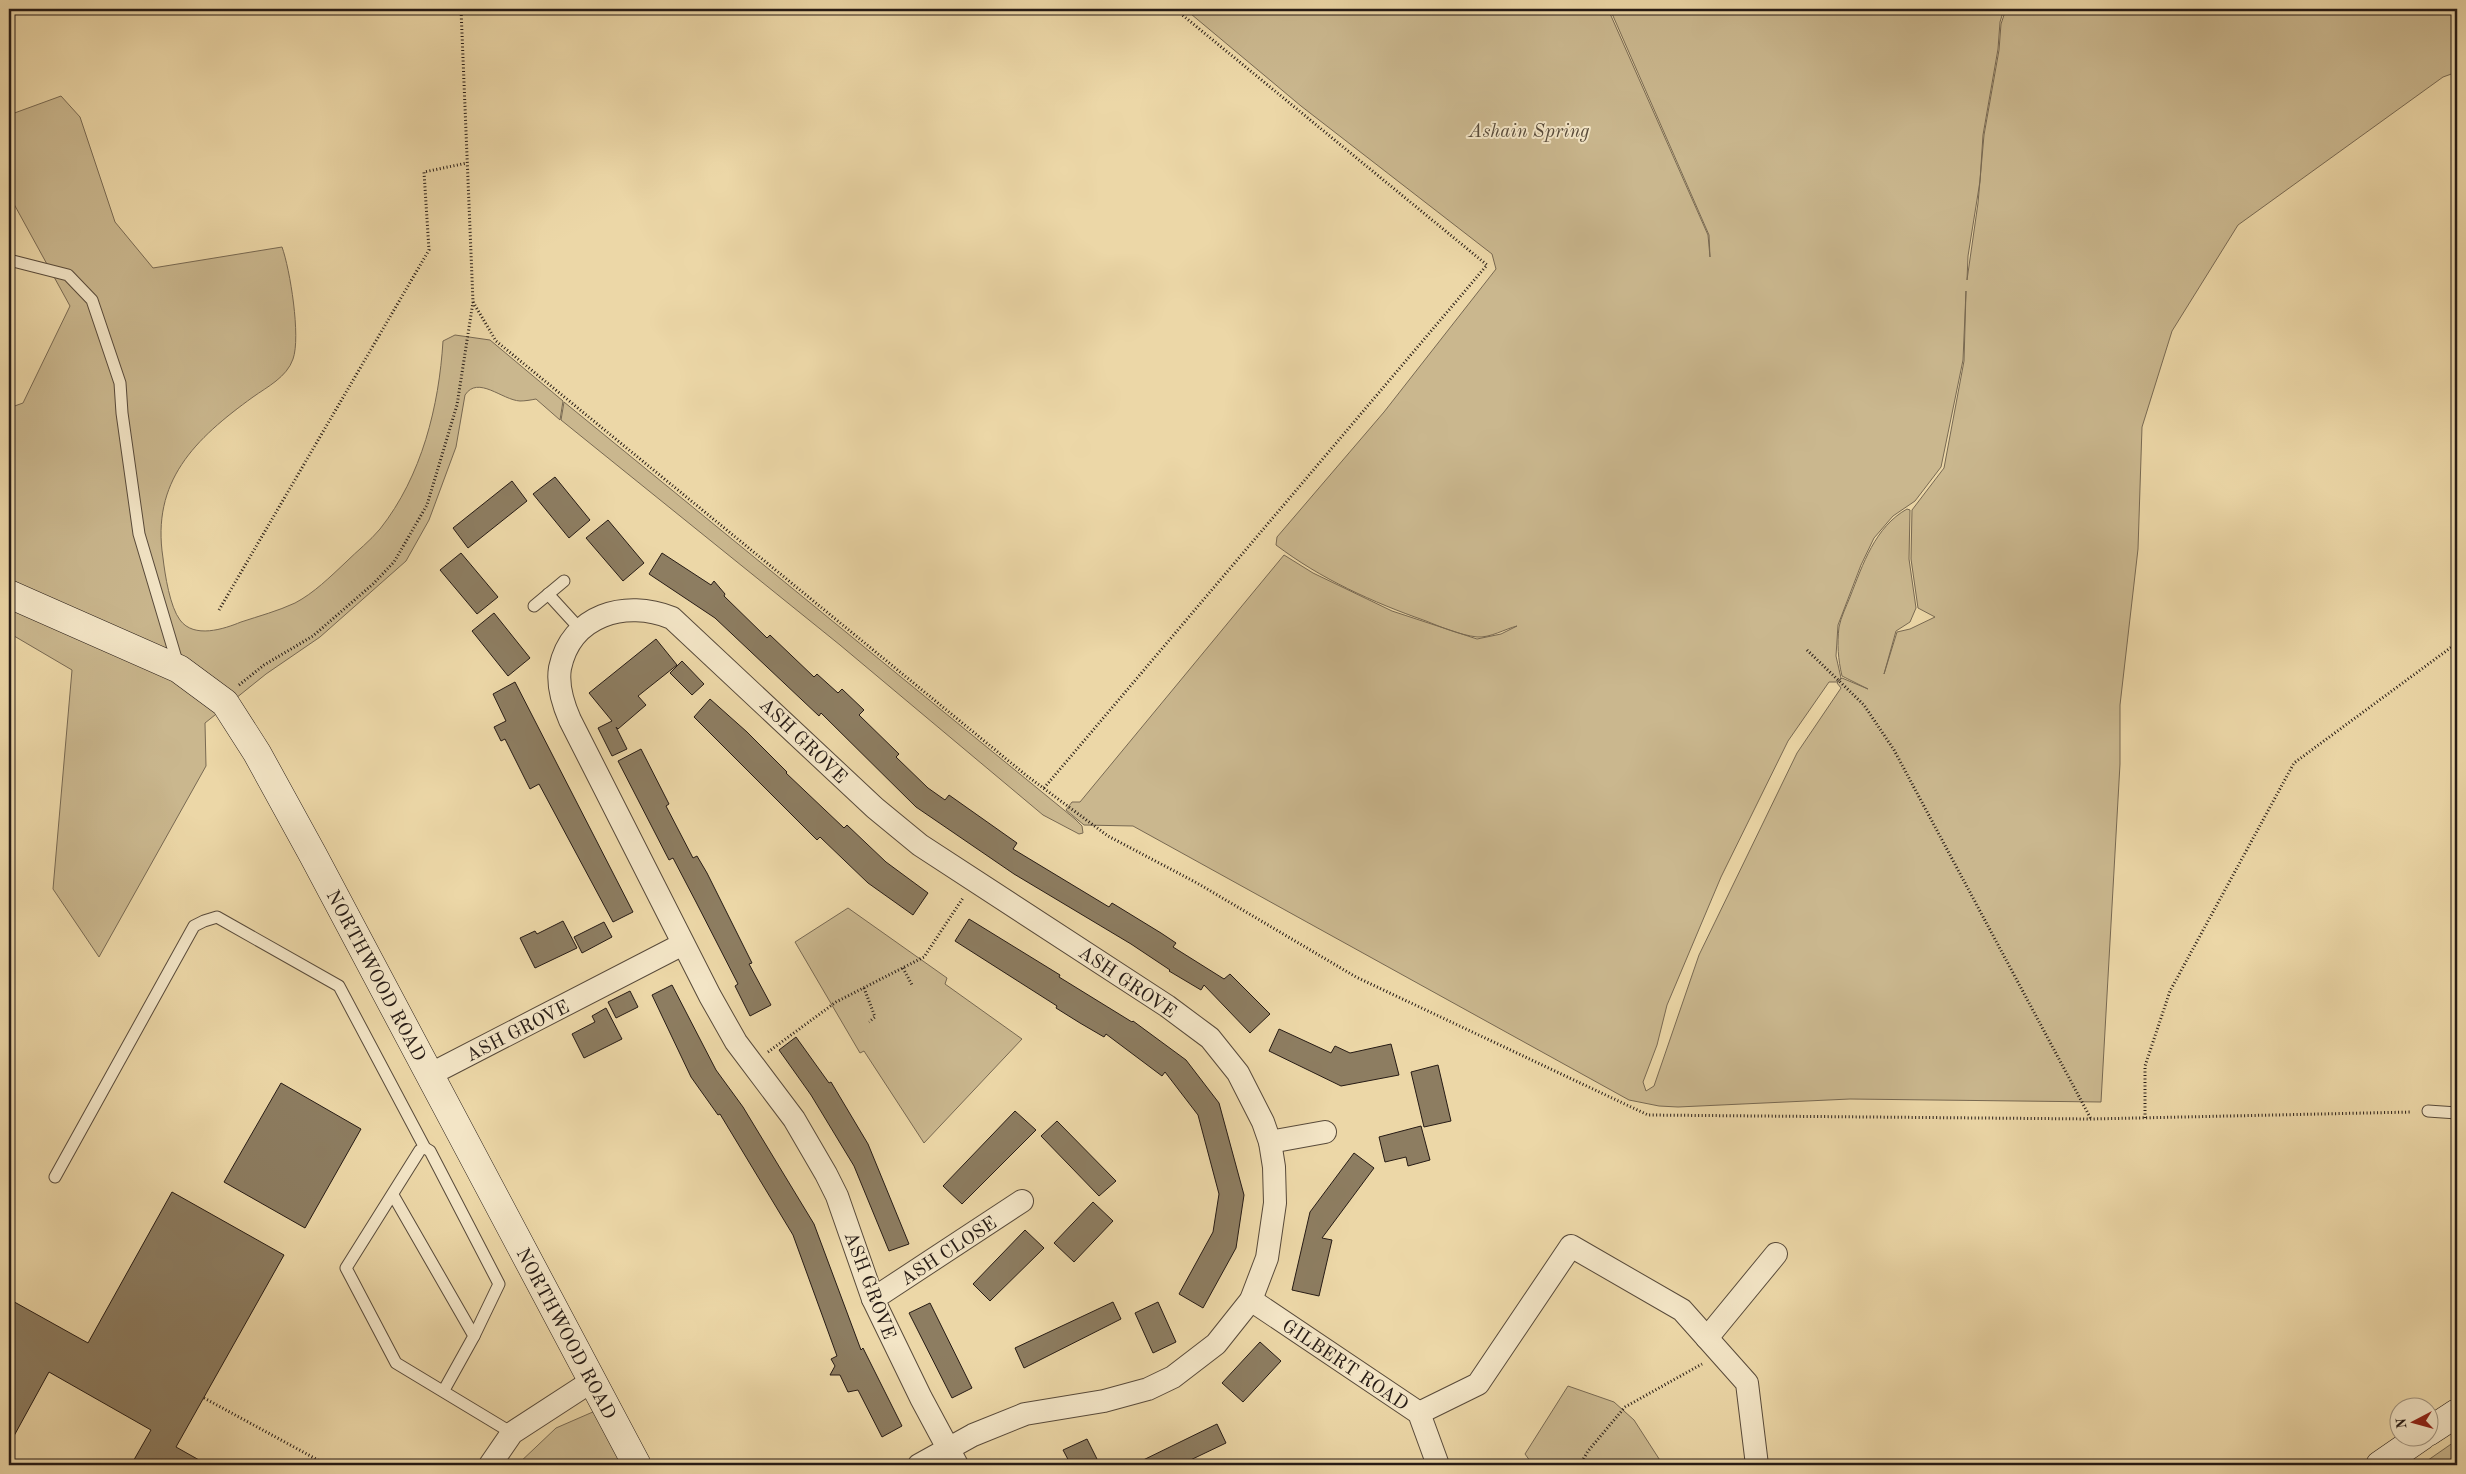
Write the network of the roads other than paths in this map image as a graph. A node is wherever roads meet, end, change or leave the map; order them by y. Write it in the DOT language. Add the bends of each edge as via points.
graph roads {
  1 [pos="9,260"];
  2 [pos="564,581"];
  3 [pos="9,594"];
  4 [pos="548,594"];
  5 [pos="534,606"];
  6 [pos="580,629"];
  7 [pos="179,669"];
  8 [pos="683,944"];
  9 [pos="431,1074"];
  10 [pos="2428,1111"];
  11 [pos="2457,1113"];
  12 [pos="1326,1132"];
  13 [pos="1270,1142"];
  14 [pos="425,1148"];
  15 [pos="55,1177"];
  16 [pos="393,1195"];
  17 [pos="1022,1201"];
  18 [pos="1776,1254"];
  19 [pos="873,1299"];
  20 [pos="1251,1300"];
  21 [pos="474,1336"];
  22 [pos="1714,1346"];
  23 [pos="592,1381"];
  24 [pos="444,1390"];
  25 [pos="1419,1413"];
  26 [pos="2457,1413"];
  27 [pos="2438,1425"];
  28 [pos="512,1433"];
  29 [pos="2408,1446"];
  30 [pos="952,1457"];
  31 [pos="490,1465"];
  32 [pos="637,1465"];
  33 [pos="919,1465"];
  34 [pos="1438,1465"];
  35 [pos="1757,1465"];
  36 [pos="2380,1465"];
  1 -- 7 [label="lane" via="68,275 92,300 120,383 139,534"];
  2 -- 4 [label="lane"];
  3 -- 7 [label="street, NORTHWOOD ROAD"];
  4 -- 5 [label="lane"];
  4 -- 6 [label="lane"];
  6 -- 8 [label="street, ASH GROVE" via="570,640 560,669 563,703"];
  6 -- 13 [label="street, ASH GROVE" via="602,615 618,612 648,611 672,618 875,808 920,845 1167,1006 1210,1038 1238,1073"];
  7 -- 9 [label="street, NORTHWOOD ROAD" via="225,703 257,753"];
  8 -- 9 [label="street, ASH GROVE"];
  8 -- 19 [label="street, ASH GROVE" via="736,1042 794,1120 826,1174"];
  9 -- 23 [label="street, NORTHWOOD ROAD"];
  10 -- 11 [label="lane"];
  12 -- 13 [label="street"];
  13 -- 20 [label="street, ASH GROVE" via="1275,1176 1273,1227 1267,1258"];
  14 -- 15 [label="lane" via="339,986 217,917 194,926"];
  14 -- 16 [label="lane" via="420,1150"];
  14 -- 21 [label="lane" via="430,1151 499,1284"];
  16 -- 21 [label="lane"];
  16 -- 24 [label="lane" via="346,1268 396,1363"];
  17 -- 19 [label="street, ASH CLOSE"];
  18 -- 22 [label="street"];
  19 -- 30 [label="street, ASH GROVE"];
  20 -- 25 [label="street, GILBERT ROAD"];
  20 -- 30 [label="street, ASH GROVE" via="1216,1344 1173,1377 1148,1389 1104,1401 1025,1414 998,1423"];
  21 -- 24 [label="lane"];
  22 -- 25 [label="street" via="1682,1310 1570,1246 1478,1384"];
  22 -- 35 [label="street" via="1747,1383"];
  23 -- 28 [label="street"];
  23 -- 32 [label="street, NORTHWOOD ROAD"];
  24 -- 28 [label="lane"];
  25 -- 34 [label="street, GILBERT ROAD"];
  26 -- 27 [label="street"];
  28 -- 31 [label="street"];
  29 -- 36 [label="street"];
  30 -- 33 [label="street, ASH GROVE"];
}
